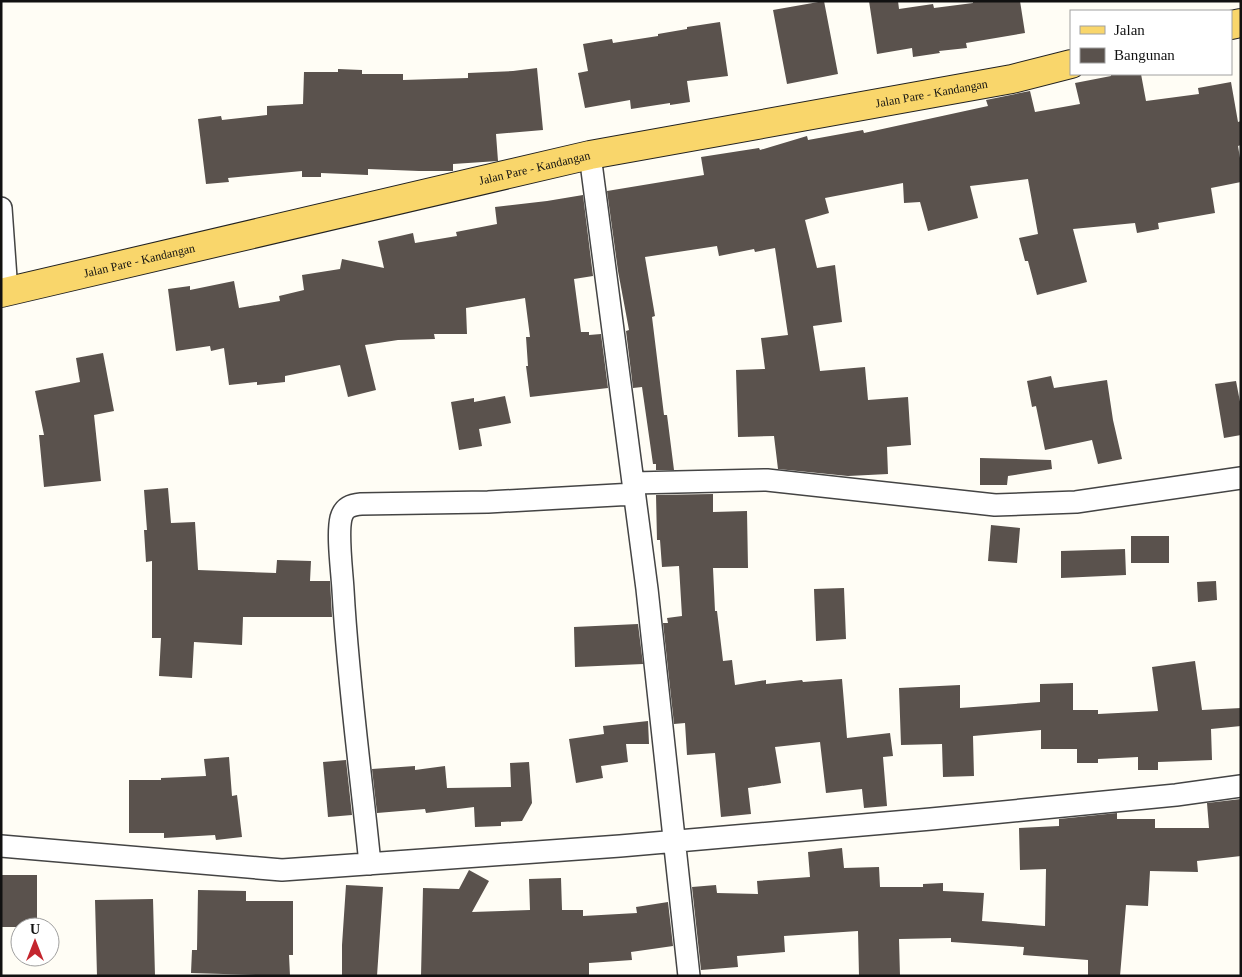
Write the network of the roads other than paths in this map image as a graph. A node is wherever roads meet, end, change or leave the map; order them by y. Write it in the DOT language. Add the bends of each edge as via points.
graph roads {
  1 [pos="1070,64"];
  2 [pos="590,155"];
  3 [pos="1,208"];
  4 [pos="4,292"];
  5 [pos="1241,478"];
  6 [pos="634,489"];
  7 [pos="1241,786"];
  8 [pos="674,842"];
  9 [pos="1,846"];
  10 [pos="370,864"];
  11 [pos="689,976"];
  1 -- 2 [label="main road, Jalan Pare - Kandangan" via="1012,79"];
  2 -- 4 [label="main road, Jalan Pare - Kandangan"];
  2 -- 6 [label="street"];
  3 -- 4 [label="street"];
  5 -- 6 [label="street" via="1076,502 995,505 767,480"];
  6 -- 8 [label="street"];
  6 -- 10 [label="street" via="488,502 361,504 344,510 341,544 344,612"];
  7 -- 8 [label="street"];
  8 -- 10 [label="street"];
  8 -- 11 [label="street"];
  9 -- 10 [label="street" via="282,870"];
}
